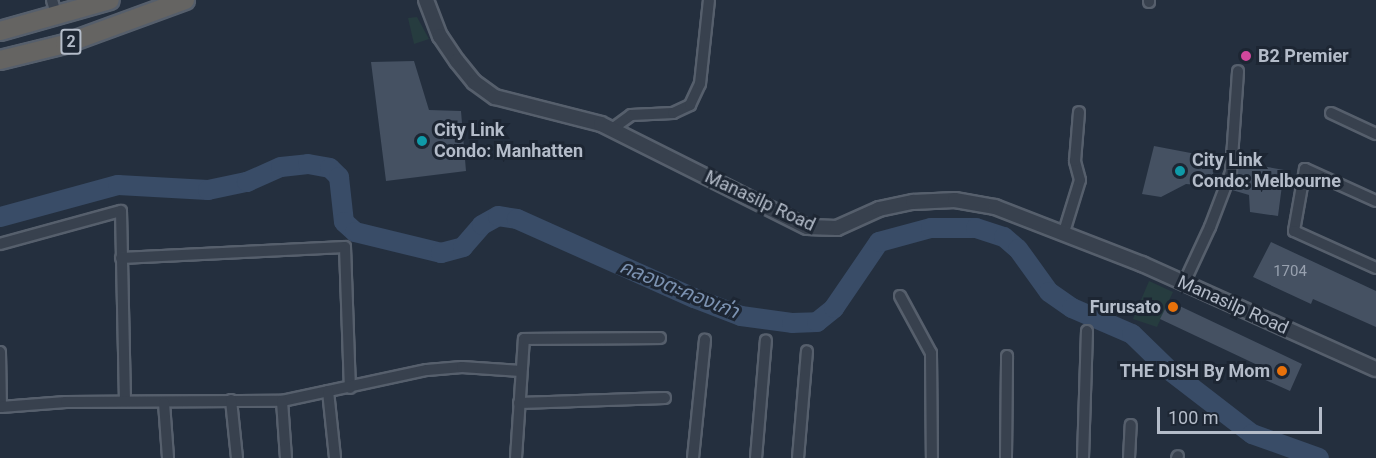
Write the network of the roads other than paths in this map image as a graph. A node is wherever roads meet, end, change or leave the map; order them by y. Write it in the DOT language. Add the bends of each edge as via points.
graph roads {
  1 [pos="110,0"];
  2 [pos="185,0"];
  3 [pos="426,0"];
  4 [pos="709,0"];
  5 [pos="55,9"];
  6 [pos="0,32"];
  7 [pos="0,60"];
  8 [pos="1238,71"];
  9 [pos="1079,112"];
  10 [pos="1331,113"];
  11 [pos="612,129"];
  12 [pos="1376,134"];
  13 [pos="1376,201"];
  14 [pos="1064,232"];
  15 [pos="0,243"];
  16 [pos="121,258"];
  17 [pos="1376,268"];
  18 [pos="1184,282"];
  19 [pos="900,296"];
  20 [pos="1087,331"];
  21 [pos="660,338"];
  22 [pos="705,340"];
  23 [pos="766,340"];
  24 [pos="807,351"];
  25 [pos="0,352"];
  26 [pos="1007,356"];
  27 [pos="1376,369"];
  28 [pos="521,371"];
  29 [pos="350,388"];
  30 [pos="328,391"];
  31 [pos="665,398"];
  32 [pos="231,400"];
  33 [pos="125,401"];
  34 [pos="282,401"];
  35 [pos="164,403"];
  36 [pos="519,403"];
  37 [pos="0,407"];
  38 [pos="1131,425"];
  39 [pos="168,458"];
  40 [pos="237,458"];
  41 [pos="286,458"];
  42 [pos="335,458"];
  43 [pos="516,458"];
  44 [pos="693,458"];
  45 [pos="756,458"];
  46 [pos="798,458"];
  47 [pos="932,458"];
  48 [pos="1006,458"];
  49 [pos="1083,458"];
  50 [pos="1129,458"];
  1 -- 5 [label="highway, 2"];
  2 -- 7 [label="highway, 2" via="76,40"];
  3 -- 11 [label="street, Manasilp Road" via="440,36 457,61 474,82 495,97"];
  4 -- 11 [label="street" via="700,84 690,105 673,113 631,115"];
  5 -- 6 [label="highway, 2"];
  8 -- 18 [label="street" via="1231,172"];
  9 -- 14 [label="street" via="1075,162 1080,180"];
  10 -- 12 [label="street"];
  11 -- 14 [label="street, Manasilp Road" via="807,227 837,228 879,209 955,200 995,207"];
  13 -- 17 [label="street" via="1305,169 1294,231"];
  14 -- 18 [label="street, Manasilp Road"];
  15 -- 16 [label="street" via="121,211"];
  16 -- 29 [label="street" via="345,247"];
  16 -- 33 [label="street"];
  18 -- 27 [label="street, Manasilp Road"];
  19 -- 47 [label="street" via="931,353"];
  20 -- 49 [label="street"];
  21 -- 28 [label="street" via="524,339"];
  22 -- 44 [label="street"];
  23 -- 45 [label="street"];
  24 -- 46 [label="street"];
  25 -- 37 [label="street"];
  26 -- 48 [label="street"];
  28 -- 29 [label="street" via="462,367 427,370"];
  28 -- 36 [label="street"];
  29 -- 30 [label="street"];
  30 -- 34 [label="street"];
  30 -- 42 [label="street"];
  31 -- 36 [label="street"];
  32 -- 34 [label="street"];
  32 -- 35 [label="street"];
  32 -- 40 [label="street"];
  33 -- 35 [label="street"];
  33 -- 37 [label="street"];
  34 -- 41 [label="street"];
  35 -- 39 [label="street"];
  36 -- 43 [label="street"];
  38 -- 50 [label="street"];
}
